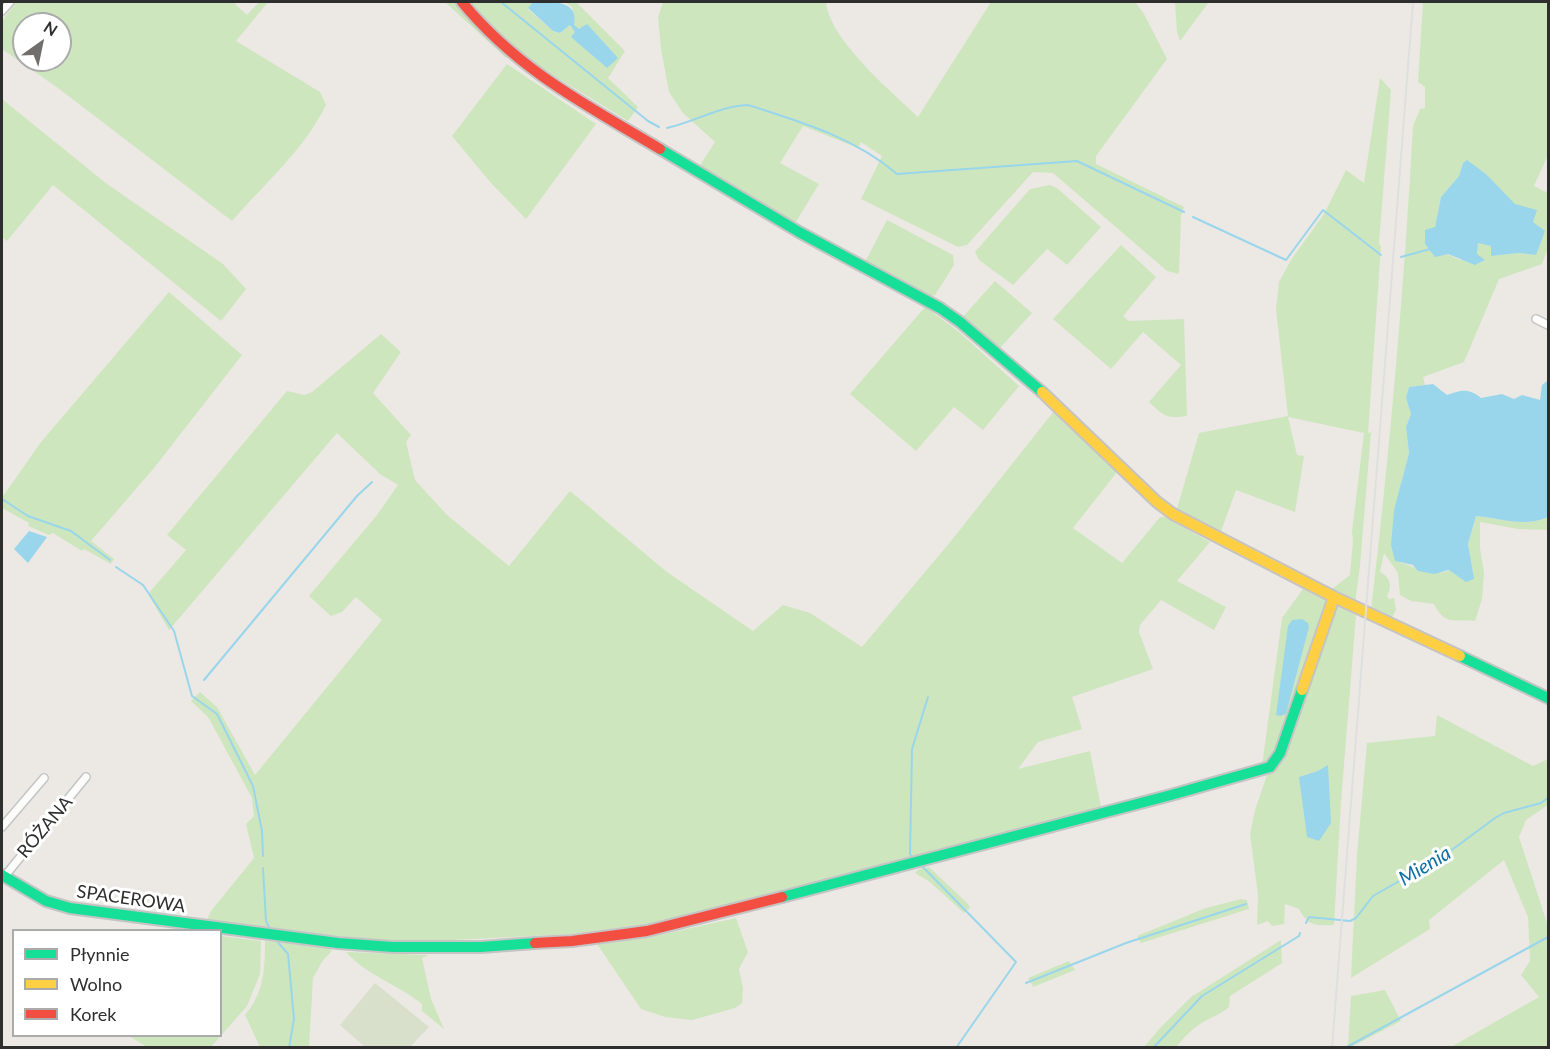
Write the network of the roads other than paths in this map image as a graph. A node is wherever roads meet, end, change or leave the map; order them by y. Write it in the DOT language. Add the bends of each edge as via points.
graph roads {
  1 [pos="10,2"];
  2 [pos="462,2"];
  3 [pos="2,11"];
  4 [pos="1536,319"];
  5 [pos="1548,324"];
  6 [pos="1334,597"];
  7 [pos="1548,698"];
  8 [pos="86,777"];
  9 [pos="44,778"];
  10 [pos="2,827"];
  11 [pos="3,876"];
  1 -- 3 [label="street"];
  2 -- 6 [label="street" via="525,65 554,86 799,232 960,322 1056,404 1173,514"];
  4 -- 5 [label="street"];
  6 -- 7 [label="street"];
  6 -- 11 [label="street, SPACEROWA" via="1280,753 1270,766 647,931 481,947 338,943 70,908 46,901"];
  8 -- 11 [label="street, RÓŻANA"];
  9 -- 10 [label="street"];
}
